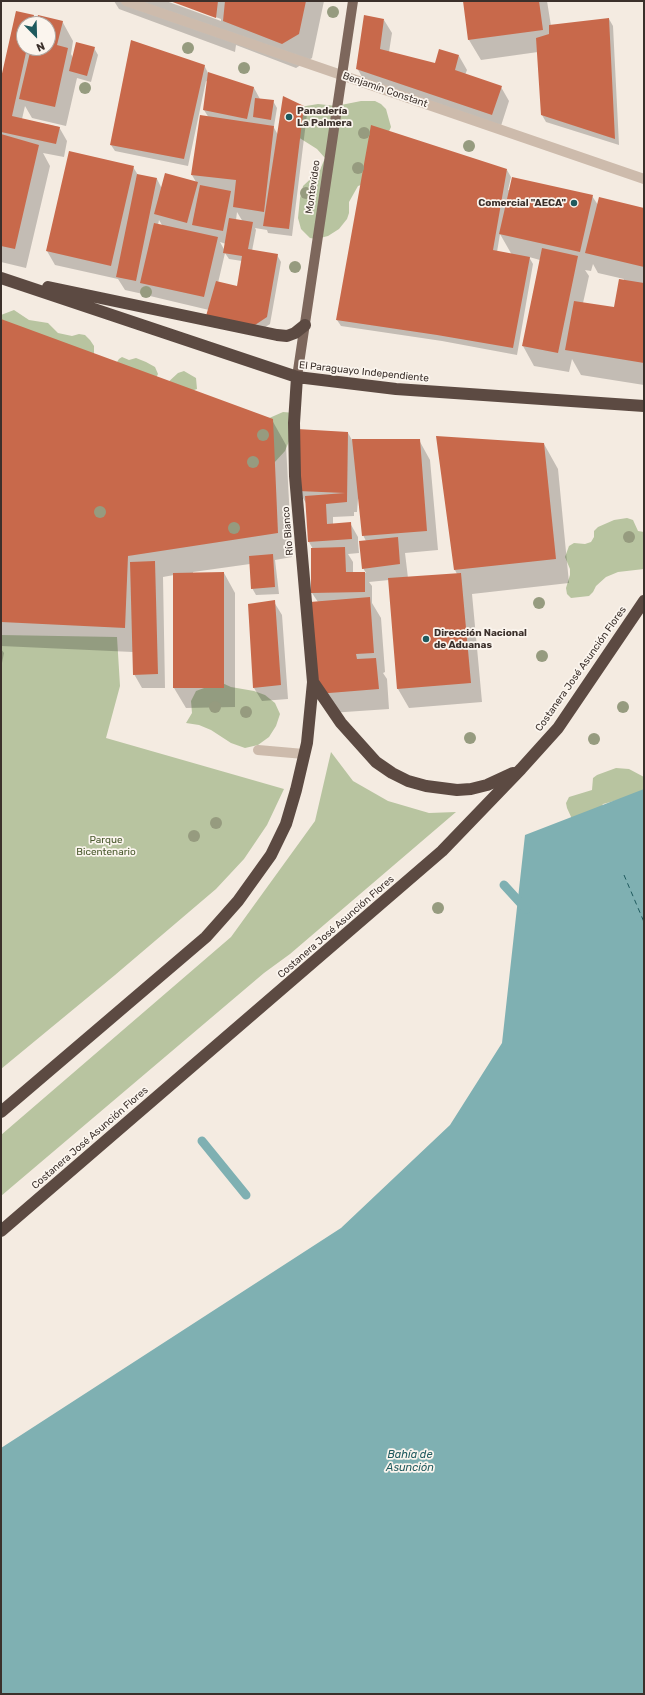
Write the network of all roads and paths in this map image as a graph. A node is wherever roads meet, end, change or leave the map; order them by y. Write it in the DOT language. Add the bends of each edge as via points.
graph roads {
  1 [pos="126,1"];
  2 [pos="353,1"];
  3 [pos="342,75"];
  4 [pos="644,179"];
  5 [pos="1,277"];
  6 [pos="305,326"];
  7 [pos="297,377"];
  8 [pos="644,406"];
  9 [pos="644,601"];
  10 [pos="313,682"];
  11 [pos="258,750"];
  12 [pos="304,754"];
  13 [pos="521,769"];
  14 [pos="1,1112"];
  15 [pos="1,1231"];
  1 -- 3 [label="street, Benjamín Constant"];
  2 -- 3 [label="main road, Montevideo"];
  3 -- 4 [label="street, Benjamín Constant"];
  3 -- 6 [label="main road, Montevideo"];
  5 -- 6 [label="highway" via="277,335 287,336"];
  5 -- 7 [label="highway, El Paraguayo Independiente"];
  6 -- 7 [label="main road, Montevideo"];
  7 -- 8 [label="highway, El Paraguayo Independiente" via="396,389"];
  7 -- 10 [label="highway, Río Blanco" via="294,423 295,476"];
  9 -- 13 [label="highway, Costanera José Asunción Flores" via="558,728"];
  10 -- 12 [label="highway"];
  10 -- 13 [label="highway" via="341,723 376,762 408,781 441,789 471,789 504,779"];
  11 -- 12 [label="street"];
  12 -- 14 [label="highway" via="286,824 271,855 238,901 206,937"];
  13 -- 15 [label="highway, Costanera José Asunción Flores" via="442,851"];
}
